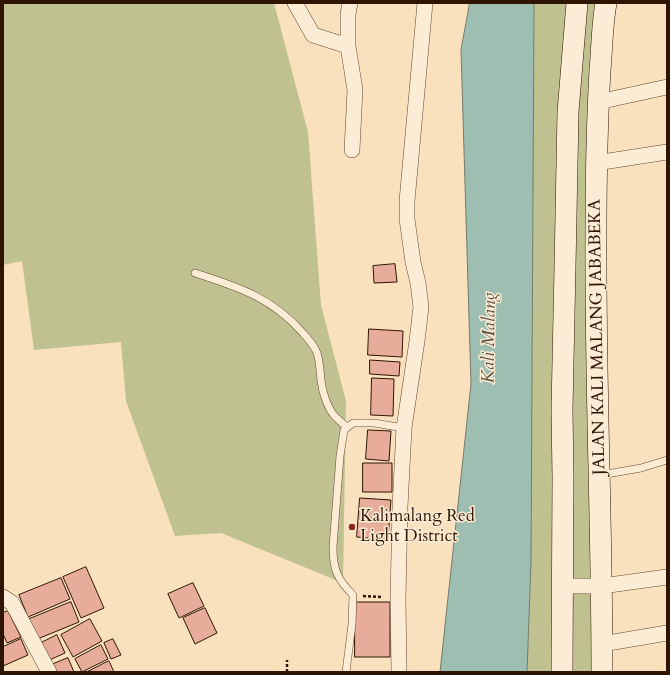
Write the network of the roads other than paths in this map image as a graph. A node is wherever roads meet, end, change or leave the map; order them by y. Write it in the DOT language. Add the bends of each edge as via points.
graph roads {
  1 [pos="295,3"];
  2 [pos="350,3"];
  3 [pos="425,3"];
  4 [pos="577,3"];
  5 [pos="606,3"];
  6 [pos="348,46"];
  7 [pos="667,87"];
  8 [pos="598,102"];
  9 [pos="352,150"];
  10 [pos="667,152"];
  11 [pos="596,164"];
  12 [pos="195,274"];
  13 [pos="347,427"];
  14 [pos="404,428"];
  15 [pos="667,460"];
  16 [pos="600,475"];
  17 [pos="667,577"];
  18 [pos="3,585"];
  19 [pos="562,586"];
  20 [pos="602,586"];
  21 [pos="6,599"];
  22 [pos="667,633"];
  23 [pos="602,644"];
  24 [pos="49,672"];
  25 [pos="346,672"];
  26 [pos="399,672"];
  27 [pos="562,672"];
  28 [pos="602,672"];
  1 -- 6 [label="street" via="313,35"];
  2 -- 6 [label="street"];
  3 -- 14 [label="street" via="407,201 408,226 421,307"];
  4 -- 19 [label="main road, JALAN KALI MALANG JABABEKA" via="568,112 562,401"];
  5 -- 8 [label="main road, JALAN KALI MALANG JABABEKA"];
  6 -- 9 [label="street" via="355,87"];
  7 -- 8 [label="street"];
  8 -- 11 [label="main road, JALAN KALI MALANG JABABEKA"];
  10 -- 11 [label="street"];
  11 -- 16 [label="main road, JALAN KALI MALANG JABABEKA"];
  12 -- 13 [label="lane" via="238,287 272,306 292,322 317,353 322,386 330,409"];
  13 -- 14 [label="lane" via="353,423 361,423"];
  13 -- 25 [label="lane" via="343,432 340,456 333,547 333,560 338,576 353,595"];
  14 -- 26 [label="street" via="398,598"];
  15 -- 16 [label="lane" via="641,468"];
  16 -- 20 [label="main road, JALAN KALI MALANG JABABEKA"];
  17 -- 20 [label="street"];
  18 -- 21 [label="street"];
  19 -- 20 [label="street"];
  19 -- 27 [label="main road, JALAN KALI MALANG JABABEKA"];
  20 -- 23 [label="main road, JALAN KALI MALANG JABABEKA"];
  21 -- 24 [label="street" via="16,610"];
  22 -- 23 [label="street"];
  23 -- 28 [label="main road, JALAN KALI MALANG JABABEKA"];
}
